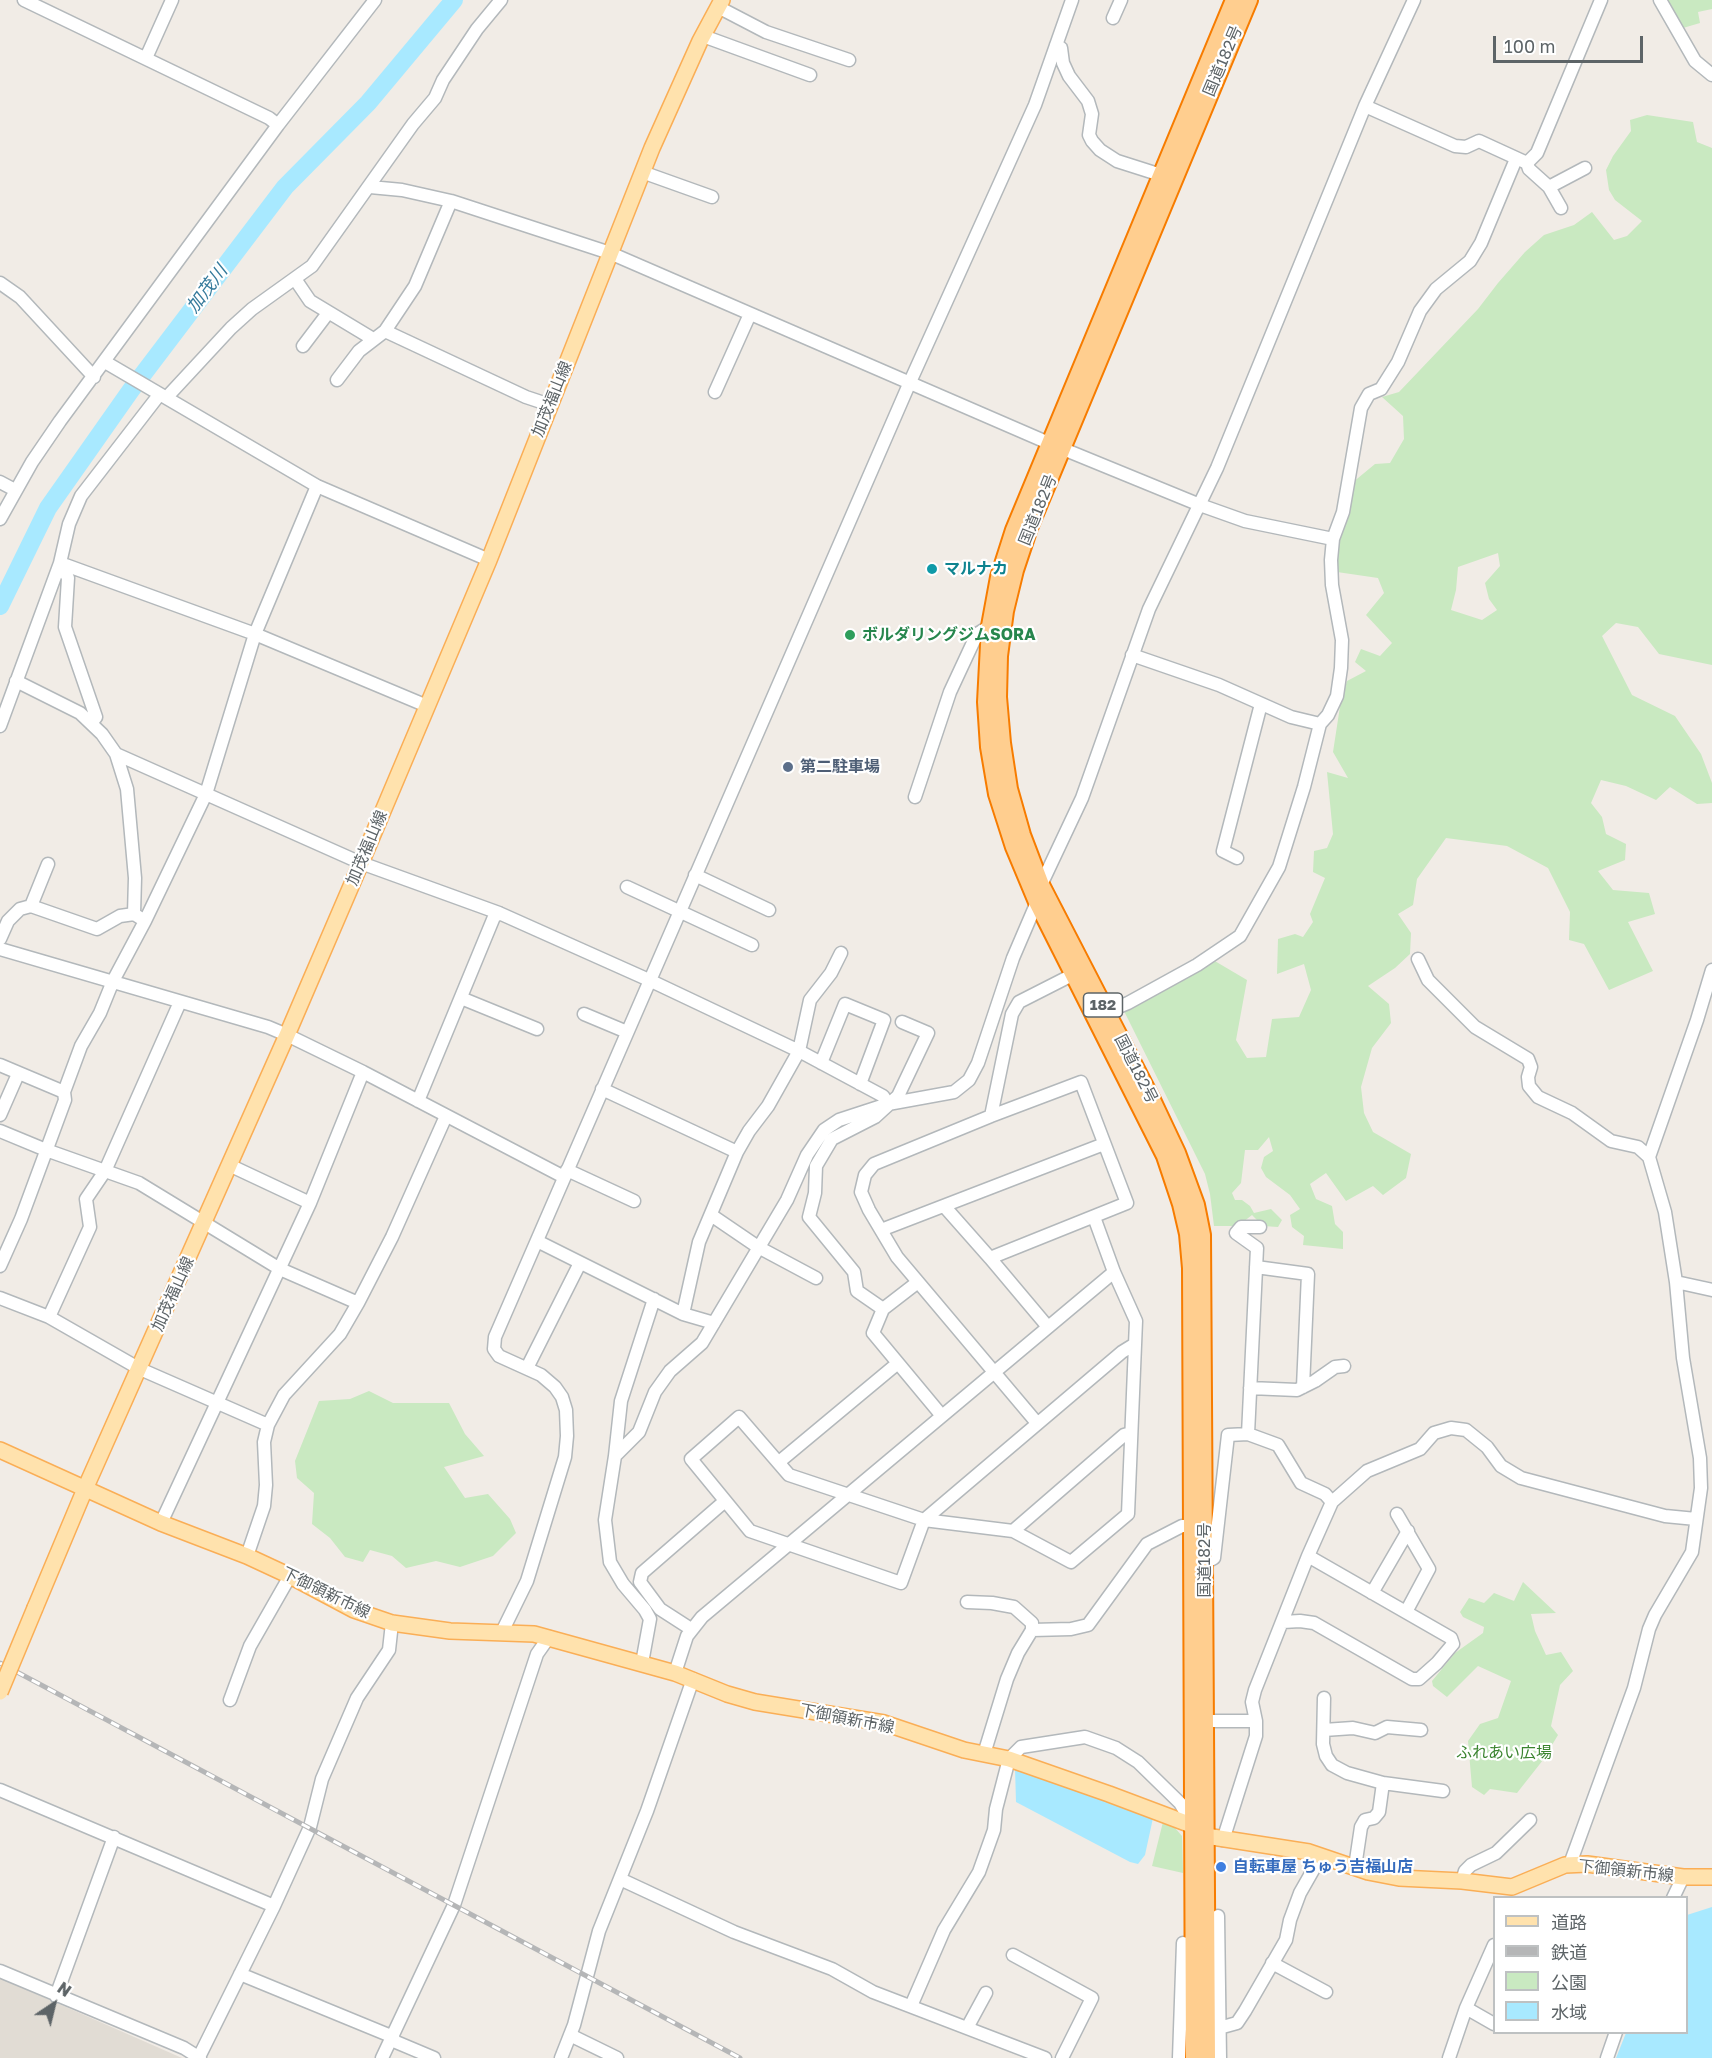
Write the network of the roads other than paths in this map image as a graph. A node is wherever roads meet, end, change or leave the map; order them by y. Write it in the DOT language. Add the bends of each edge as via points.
graph roads {
  1 [pos="24,0"];
  2 [pos="172,0"];
  3 [pos="375,0"];
  4 [pos="501,0"];
  5 [pos="1071,0"];
  6 [pos="1121,0"];
  7 [pos="1234,0"];
  8 [pos="1249,0"];
  9 [pos="1414,0"];
  10 [pos="1601,0"];
  11 [pos="1660,0"];
  12 [pos="720,4"];
  13 [pos="1113,18"];
  14 [pos="703,36"];
  15 [pos="1056,45"];
  16 [pos="146,58"];
  17 [pos="849,60"];
  18 [pos="810,75"];
  19 [pos="1712,75"];
  20 [pos="1365,106"];
  21 [pos="278,125"];
  22 [pos="1522,161"];
  23 [pos="1585,168"];
  24 [pos="642,172"];
  25 [pos="1161,175"];
  26 [pos="370,187"];
  27 [pos="1549,187"];
  28 [pos="712,196"];
  29 [pos="451,201"];
  30 [pos="1561,208"];
  31 [pos="610,253"];
  32 [pos="295,279"];
  33 [pos="0,283"];
  34 [pos="328,313"];
  35 [pos="750,314"];
  36 [pos="385,331"];
  37 [pos="373,339"];
  38 [pos="303,346"];
  39 [pos="105,362"];
  40 [pos="94,376"];
  41 [pos="337,380"];
  42 [pos="910,382"];
  43 [pos="715,392"];
  44 [pos="163,396"];
  45 [pos="550,405"];
  46 [pos="1057,447"];
  47 [pos="0,482"];
  48 [pos="317,486"];
  49 [pos="15,490"];
  50 [pos="1200,505"];
  51 [pos="0,519"];
  52 [pos="1333,539"];
  53 [pos="489,560"];
  54 [pos="60,563"];
  55 [pos="990,626"];
  56 [pos="255,634"];
  57 [pos="1132,655"];
  58 [pos="16,681"];
  59 [pos="1261,704"];
  60 [pos="427,706"];
  61 [pos="92,722"];
  62 [pos="1320,724"];
  63 [pos="0,726"];
  64 [pos="116,754"];
  65 [pos="207,794"];
  66 [pos="915,797"];
  67 [pos="1237,858"];
  68 [pos="361,863"];
  69 [pos="48,864"];
  70 [pos="695,874"];
  71 [pos="1041,885"];
  72 [pos="627,887"];
  73 [pos="1037,902"];
  74 [pos="31,906"];
  75 [pos="769,910"];
  76 [pos="679,911"];
  77 [pos="499,913"];
  78 [pos="139,917"];
  79 [pos="0,939"];
  80 [pos="752,945"];
  81 [pos="0,949"];
  82 [pos="841,953"];
  83 [pos="1418,959"];
  84 [pos="1712,970"];
  85 [pos="1079,971"];
  86 [pos="649,980"];
  87 [pos="113,981"];
  88 [pos="461,998"];
  89 [pos="180,1002"];
  90 [pos="584,1014"];
  91 [pos="1101,1015"];
  92 [pos="902,1022"];
  93 [pos="537,1029"];
  94 [pos="627,1032"];
  95 [pos="287,1035"];
  96 [pos="799,1051"];
  97 [pos="821,1063"];
  98 [pos="0,1065"];
  99 [pos="363,1072"];
  100 [pos="18,1074"];
  101 [pos="860,1084"];
  102 [pos="602,1089"];
  103 [pos="64,1092"];
  104 [pos="418,1101"];
  105 [pos="888,1104"];
  106 [pos="0,1115"];
  107 [pos="446,1116"];
  108 [pos="991,1116"];
  109 [pos="0,1131"];
  110 [pos="1104,1144"];
  111 [pos="46,1150"];
  112 [pos="737,1152"];
  113 [pos="1649,1157"];
  114 [pos="229,1165"];
  115 [pos="105,1171"];
  116 [pos="566,1173"];
  117 [pos="634,1201"];
  118 [pos="310,1203"];
  119 [pos="944,1206"];
  120 [pos="711,1215"];
  121 [pos="1094,1217"];
  122 [pos="204,1221"];
  123 [pos="1260,1227"];
  124 [pos="881,1230"];
  125 [pos="537,1241"];
  126 [pos="758,1247"];
  127 [pos="990,1258"];
  128 [pos="580,1263"];
  129 [pos="0,1266"];
  130 [pos="1256,1268"];
  131 [pos="280,1269"];
  132 [pos="1114,1272"];
  133 [pos="816,1278"];
  134 [pos="918,1282"];
  135 [pos="1676,1282"];
  136 [pos="1712,1290"];
  137 [pos="0,1298"];
  138 [pos="654,1299"];
  139 [pos="358,1303"];
  140 [pos="883,1309"];
  141 [pos="683,1314"];
  142 [pos="49,1317"];
  143 [pos="714,1323"];
  144 [pos="1048,1327"];
  145 [pos="1135,1344"];
  146 [pos="898,1363"];
  147 [pos="1344,1366"];
  148 [pos="527,1368"];
  149 [pos="140,1369"];
  150 [pos="994,1372"];
  151 [pos="1303,1387"];
  152 [pos="1250,1388"];
  153 [pos="217,1403"];
  154 [pos="942,1416"];
  155 [pos="1036,1423"];
  156 [pos="268,1425"];
  157 [pos="1131,1433"];
  158 [pos="1248,1434"];
  159 [pos="0,1450"];
  160 [pos="615,1456"];
  161 [pos="779,1462"];
  162 [pos="85,1489"];
  163 [pos="1707,1490"];
  164 [pos="848,1495"];
  165 [pos="725,1502"];
  166 [pos="1332,1502"];
  167 [pos="1397,1514"];
  168 [pos="1696,1519"];
  169 [pos="924,1520"];
  170 [pos="161,1523"];
  171 [pos="1192,1526"];
  172 [pos="1013,1531"];
  173 [pos="1408,1531"];
  174 [pos="788,1546"];
  175 [pos="247,1556"];
  176 [pos="1308,1556"];
  177 [pos="1199,1563"];
  178 [pos="290,1576"];
  179 [pos="1372,1593"];
  180 [pos="967,1602"];
  181 [pos="1406,1612"];
  182 [pos="1283,1622"];
  183 [pos="393,1623"];
  184 [pos="691,1629"];
  185 [pos="1032,1630"];
  186 [pos="501,1632"];
  187 [pos="549,1637"];
  188 [pos="642,1663"];
  189 [pos="675,1673"];
  190 [pos="693,1679"];
  191 [pos="0,1692"];
  192 [pos="1324,1698"];
  193 [pos="230,1700"];
  194 [pos="1206,1721"];
  195 [pos="1256,1721"];
  196 [pos="1324,1730"];
  197 [pos="1421,1730"];
  198 [pos="984,1754"];
  199 [pos="1009,1759"];
  200 [pos="1383,1783"];
  201 [pos="0,1790"];
  202 [pos="1443,1791"];
  203 [pos="1530,1820"];
  204 [pos="1208,1834"];
  205 [pos="114,1837"];
  206 [pos="1321,1856"];
  207 [pos="1570,1864"];
  208 [pos="1355,1867"];
  209 [pos="1683,1877"];
  210 [pos="1712,1877"];
  211 [pos="620,1879"];
  212 [pos="1462,1881"];
  213 [pos="1523,1882"];
  214 [pos="1517,1896"];
  215 [pos="1674,1896"];
  216 [pos="1200,1899"];
  217 [pos="274,1906"];
  218 [pos="1218,1916"];
  219 [pos="1183,1943"];
  220 [pos="1493,1947"];
  221 [pos="1013,1955"];
  222 [pos="1272,1963"];
  223 [pos="0,1971"];
  224 [pos="240,1974"];
  225 [pos="1326,1992"];
  226 [pos="986,1993"];
  227 [pos="56,1996"];
  228 [pos="911,2007"];
  229 [pos="1466,2008"];
  230 [pos="1493,2023"];
  231 [pos="968,2028"];
  232 [pos="1218,2028"];
  233 [pos="1615,2034"];
  234 [pos="570,2035"];
  235 [pos="391,2036"];
  236 [pos="200,2057"];
  237 [pos="382,2058"];
  238 [pos="435,2058"];
  239 [pos="561,2058"];
  240 [pos="617,2058"];
  241 [pos="1045,2058"];
  242 [pos="1062,2058"];
  243 [pos="1179,2058"];
  244 [pos="1194,2058"];
  245 [pos="1207,2058"];
  246 [pos="1220,2058"];
  247 [pos="1449,2058"];
  248 [pos="1607,2058"];
  1 -- 16 [label="street"];
  2 -- 16 [label="street"];
  3 -- 21 [label="street"];
  4 -- 26 [label="street"];
  5 -- 15 [label="street"];
  6 -- 13 [label="street"];
  7 -- 25 [label="highway, 国道182号 / 182"];
  8 -- 46 [label="highway, 国道182号 / 182"];
  9 -- 20 [label="street"];
  10 -- 22 [label="street" via="1537,153"];
  11 -- 19 [label="street" via="1695,61"];
  12 -- 14 [label="main road, 加茂福山線"];
  12 -- 17 [label="street" via="766,32"];
  14 -- 18 [label="street"];
  14 -- 24 [label="main road, 加茂福山線"];
  15 -- 25 [label="street" via="1061,48 1069,76 1088,101 1092,141 1117,161"];
  15 -- 42 [label="street" via="1035,105"];
  16 -- 21 [label="street"];
  20 -- 22 [label="street" via="1455,146 1466,147 1479,141"];
  20 -- 50 [label="street"];
  21 -- 39 [label="street"];
  22 -- 27 [label="street"];
  22 -- 52 [label="street" via="1470,261 1436,289 1420,311 1381,390 1369,394 1361,408 1343,512"];
  23 -- 27 [label="street"];
  24 -- 28 [label="street"];
  24 -- 31 [label="main road, 加茂福山線"];
  25 -- 46 [label="highway, 国道182号 / 182"];
  26 -- 29 [label="street"];
  26 -- 32 [label="street" via="312,266"];
  27 -- 30 [label="street"];
  29 -- 31 [label="street"];
  29 -- 36 [label="street" via="415,286"];
  31 -- 35 [label="street"];
  31 -- 45 [label="main road, 加茂福山線"];
  32 -- 34 [label="street" via="310,301"];
  32 -- 44 [label="street" via="252,309"];
  33 -- 40 [label="street" via="20,297"];
  34 -- 37 [label="street"];
  34 -- 38 [label="street"];
  35 -- 42 [label="street"];
  35 -- 43 [label="street"];
  36 -- 37 [label="street"];
  36 -- 45 [label="street"];
  37 -- 41 [label="street"];
  39 -- 40 [label="street"];
  39 -- 44 [label="street"];
  40 -- 49 [label="street"];
  42 -- 46 [label="street"];
  42 -- 70 [label="street"];
  44 -- 48 [label="street"];
  44 -- 54 [label="street" via="81,496 69,524"];
  45 -- 53 [label="main road, 加茂福山線"];
  46 -- 50 [label="street"];
  46 -- 55 [label="highway, 国道182号 / 182" via="1014,530 999,577"];
  46 -- 71 [label="highway, 国道182号 / 182" via="1015,570 999,656 998,697 1009,789"];
  47 -- 49 [label="street"];
  48 -- 53 [label="street"];
  48 -- 56 [label="street"];
  49 -- 51 [label="street"];
  50 -- 52 [label="street" via="1245,521"];
  50 -- 57 [label="street" via="1153,600"];
  52 -- 62 [label="street" via="1332,585 1342,640 1341,668 1337,696"];
  53 -- 60 [label="main road, 加茂福山線"];
  54 -- 56 [label="street"];
  54 -- 58 [label="street"];
  54 -- 61 [label="street" via="68,578 65,627 96,717"];
  55 -- 66 [label="street" via="977,634 950,692"];
  55 -- 73 [label="highway, 国道182号 / 182" via="986,702 997,794"];
  56 -- 60 [label="street"];
  56 -- 65 [label="street"];
  57 -- 59 [label="street"];
  57 -- 71 [label="street" via="1082,798"];
  58 -- 61 [label="street"];
  58 -- 63 [label="street"];
  59 -- 62 [label="street"];
  59 -- 67 [label="street" via="1223,851"];
  60 -- 68 [label="main road, 加茂福山線"];
  61 -- 64 [label="street"];
  62 -- 91 [label="street" via="1279,867 1240,936 1197,965"];
  64 -- 65 [label="street"];
  64 -- 78 [label="street" via="127,789"];
  65 -- 68 [label="street"];
  65 -- 78 [label="street"];
  68 -- 77 [label="street"];
  68 -- 95 [label="main road, 加茂福山線"];
  69 -- 74 [label="street"];
  70 -- 75 [label="street"];
  70 -- 76 [label="street"];
  71 -- 73 [label="street"];
  71 -- 85 [label="highway, 国道182号 / 182"];
  72 -- 76 [label="street"];
  73 -- 85 [label="highway, 国道182号 / 182"];
  73 -- 105 [label="street" via="1012,958 992,1025 969,1080 954,1092"];
  74 -- 78 [label="street" via="97,929 120,916"];
  74 -- 79 [label="street" via="20,909 8,921"];
  76 -- 80 [label="street"];
  76 -- 86 [label="street"];
  77 -- 86 [label="street"];
  77 -- 88 [label="street"];
  78 -- 87 [label="street"];
  81 -- 87 [label="street"];
  82 -- 96 [label="street" via="831,974 810,1000"];
  83 -- 113 [label="street" via="1428,980 1475,1027 1528,1059 1529,1086 1538,1097 1572,1113 1611,1141 1638,1147"];
  84 -- 113 [label="street"];
  85 -- 91 [label="highway, 国道182号 / 182"];
  85 -- 108 [label="street" via="1019,1002 1012,1014"];
  86 -- 94 [label="street"];
  86 -- 96 [label="street"];
  87 -- 89 [label="street"];
  87 -- 103 [label="street" via="81,1046"];
  88 -- 93 [label="street"];
  88 -- 104 [label="street"];
  89 -- 95 [label="street"];
  89 -- 115 [label="street"];
  90 -- 94 [label="street"];
  91 -- 171 [label="highway, 国道182号 / 182" via="1165,1156 1188,1234"];
  91 -- 177 [label="highway, 国道182号 / 182" via="1177,1153 1196,1205 1202,1235"];
  92 -- 105 [label="street" via="928,1034 898,1096"];
  94 -- 102 [label="street"];
  95 -- 99 [label="street"];
  95 -- 114 [label="main road, 加茂福山線"];
  96 -- 97 [label="street"];
  96 -- 112 [label="street"];
  97 -- 101 [label="street"];
  97 -- 101 [label="street" via="845,1004 884,1020"];
  98 -- 100 [label="street"];
  99 -- 104 [label="street"];
  99 -- 118 [label="street"];
  100 -- 103 [label="street"];
  100 -- 106 [label="street"];
  101 -- 105 [label="street" via="883,1096"];
  102 -- 112 [label="street"];
  102 -- 116 [label="street"];
  103 -- 111 [label="street" via="65,1100"];
  104 -- 107 [label="street"];
  105 -- 126 [label="street" via="839,1120 824,1130 807,1155 788,1200"];
  105 -- 140 [label="street" via="875,1118 832,1139 816,1166 815,1193 808,1217 854,1272 858,1291"];
  107 -- 116 [label="street"];
  107 -- 139 [label="street"];
  108 -- 110 [label="street" via="1081,1082"];
  108 -- 124 [label="street" via="874,1164 861,1192"];
  109 -- 111 [label="street"];
  110 -- 119 [label="street"];
  110 -- 121 [label="street" via="1128,1203"];
  111 -- 115 [label="street"];
  111 -- 129 [label="street"];
  112 -- 120 [label="street"];
  113 -- 135 [label="street" via="1665,1212"];
  114 -- 118 [label="street"];
  114 -- 122 [label="main road, 加茂福山線"];
  115 -- 122 [label="street" via="139,1183"];
  115 -- 142 [label="street" via="86,1199 90,1227"];
  116 -- 117 [label="street"];
  116 -- 125 [label="street"];
  118 -- 131 [label="street"];
  119 -- 124 [label="street"];
  119 -- 127 [label="street"];
  120 -- 126 [label="street"];
  120 -- 141 [label="street" via="699,1242"];
  121 -- 127 [label="street"];
  121 -- 132 [label="street"];
  122 -- 131 [label="street"];
  122 -- 149 [label="main road, 加茂福山線"];
  123 -- 130 [label="street" via="1241,1227 1236,1233 1257,1248"];
  124 -- 134 [label="street"];
  125 -- 128 [label="street"];
  125 -- 148 [label="street" via="495,1337 494,1349 499,1356"];
  126 -- 133 [label="street"];
  126 -- 143 [label="street"];
  127 -- 144 [label="street"];
  128 -- 138 [label="street"];
  128 -- 148 [label="street"];
  130 -- 151 [label="street" via="1308,1274"];
  130 -- 152 [label="street"];
  131 -- 139 [label="street"];
  131 -- 153 [label="street"];
  132 -- 144 [label="street"];
  132 -- 145 [label="street" via="1136,1321"];
  134 -- 140 [label="street"];
  134 -- 150 [label="street"];
  135 -- 136 [label="street"];
  135 -- 163 [label="street" via="1683,1358"];
  137 -- 142 [label="street"];
  138 -- 141 [label="street"];
  138 -- 160 [label="street" via="621,1401"];
  139 -- 156 [label="street" via="340,1334 284,1395"];
  140 -- 146 [label="street" via="873,1333"];
  141 -- 143 [label="street"];
  142 -- 149 [label="street"];
  143 -- 160 [label="street" via="702,1343 670,1371 639,1432"];
  144 -- 150 [label="street"];
  145 -- 155 [label="street"];
  145 -- 157 [label="street"];
  146 -- 154 [label="street"];
  146 -- 161 [label="street"];
  147 -- 151 [label="street" via="1335,1367"];
  148 -- 186 [label="street" via="541,1375 562,1397 566,1410 566,1457 527,1581"];
  149 -- 153 [label="street"];
  149 -- 162 [label="main road, 加茂福山線"];
  150 -- 154 [label="street"];
  150 -- 155 [label="street"];
  151 -- 152 [label="street"];
  152 -- 158 [label="street"];
  153 -- 156 [label="street"];
  153 -- 170 [label="street"];
  154 -- 164 [label="street"];
  155 -- 169 [label="street"];
  156 -- 175 [label="street" via="264,1442 264,1506"];
  157 -- 172 [label="street"];
  157 -- 172 [label="street" via="1128,1514 1071,1562"];
  158 -- 166 [label="street" via="1278,1445 1301,1483 1325,1494"];
  158 -- 177 [label="street" via="1228,1434 1214,1558"];
  159 -- 162 [label="main road, 下御領新市線"];
  160 -- 188 [label="street" via="605,1520 610,1562 650,1619"];
  161 -- 164 [label="street" via="789,1475"];
  161 -- 165 [label="street" via="739,1417 691,1459"];
  162 -- 170 [label="main road, 下御領新市線"];
  162 -- 191 [label="main road, 加茂福山線, bridge"];
  163 -- 168 [label="street"];
  164 -- 169 [label="street"];
  164 -- 174 [label="street"];
  165 -- 174 [label="street" via="750,1532"];
  165 -- 184 [label="street" via="642,1573 640,1582 660,1609"];
  166 -- 168 [label="street" via="1367,1471 1420,1449 1434,1433 1451,1428 1466,1431 1487,1447 1501,1466 1521,1478 1665,1516"];
  166 -- 176 [label="street"];
  167 -- 173 [label="street"];
  168 -- 207 [label="street" via="1692,1552 1649,1629 1634,1688"];
  169 -- 172 [label="street"];
  169 -- 174 [label="street" via="901,1583"];
  170 -- 175 [label="main road, 下御領新市線"];
  171 -- 177 [label="highway, 国道182号 / 182"];
  171 -- 185 [label="street" via="1182,1526 1147,1544 1088,1625"];
  173 -- 179 [label="street"];
  173 -- 181 [label="street" via="1429,1569"];
  174 -- 184 [label="street"];
  175 -- 178 [label="main road, 下御領新市線"];
  176 -- 179 [label="street"];
  176 -- 182 [label="street"];
  177 -- 194 [label="highway, 国道182号 / 182"];
  177 -- 204 [label="highway, 国道182号 / 182"];
  178 -- 183 [label="main road, 下御領新市線" via="354,1610"];
  178 -- 193 [label="street" via="250,1646"];
  179 -- 181 [label="street"];
  180 -- 185 [label="street" via="1014,1606 1032,1623"];
  181 -- 182 [label="street" via="1451,1638 1453,1644 1419,1679 1412,1679 1314,1623"];
  182 -- 195 [label="street" via="1255,1690 1252,1702"];
  183 -- 186 [label="main road, 下御領新市線" via="450,1631"];
  183 -- 217 [label="street" via="389,1650 357,1698 322,1779 310,1827"];
  184 -- 189 [label="street"];
  185 -- 198 [label="street" via="1007,1679"];
  186 -- 187 [label="main road, 下御領新市線"];
  187 -- 188 [label="main road, 下御領新市線"];
  187 -- 235 [label="street" via="537,1654 454,1905"];
  188 -- 189 [label="main road, 下御領新市線"];
  189 -- 190 [label="main road, 下御領新市線"];
  190 -- 198 [label="main road, 下御領新市線" via="755,1702 884,1723"];
  190 -- 211 [label="street"];
  192 -- 196 [label="street"];
  194 -- 195 [label="street"];
  194 -- 204 [label="highway, 国道182号 / 182"];
  195 -- 204 [label="street" via="1256,1736"];
  196 -- 197 [label="street"];
  196 -- 200 [label="street" via="1323,1744 1332,1765"];
  198 -- 199 [label="main road, 下御領新市線"];
  199 -- 204 [label="main road, 下御領新市線"];
  199 -- 204 [label="street" via="1021,1747 1068,1738 1085,1737 1116,1748 1138,1762"];
  199 -- 228 [label="street" via="994,1830 979,1872 944,1930"];
  200 -- 202 [label="street"];
  200 -- 208 [label="street" via="1379,1812 1361,1827"];
  201 -- 205 [label="street"];
  203 -- 212 [label="street" via="1496,1853 1471,1865"];
  204 -- 206 [label="main road, 下御領新市線"];
  204 -- 216 [label="highway, 国道182号 / 182"];
  205 -- 217 [label="street"];
  205 -- 227 [label="street"];
  206 -- 208 [label="main road, 下御領新市線"];
  206 -- 222 [label="street" via="1300,1893 1286,1940"];
  207 -- 209 [label="main road, 下御領新市線" via="1616,1866"];
  207 -- 213 [label="main road, 下御領新市線"];
  208 -- 212 [label="main road, 下御領新市線" via="1399,1878"];
  209 -- 210 [label="main road, 下御領新市線"];
  209 -- 215 [label="street"];
  211 -- 228 [label="street"];
  211 -- 234 [label="street" via="599,1931"];
  212 -- 213 [label="main road, 下御領新市線" via="1512,1887"];
  213 -- 214 [label="street"];
  216 -- 218 [label="highway"];
  216 -- 219 [label="highway"];
  216 -- 244 [label="highway, 国道182号 / 182"];
  216 -- 245 [label="highway, 国道182号 / 182"];
  217 -- 224 [label="street"];
  218 -- 232 [label="street"];
  219 -- 243 [label="street"];
  220 -- 229 [label="street"];
  221 -- 242 [label="street" via="1092,1998"];
  222 -- 225 [label="street"];
  222 -- 232 [label="street" via="1237,2023"];
  223 -- 227 [label="street"];
  224 -- 235 [label="street"];
  224 -- 236 [label="street"];
  226 -- 231 [label="street"];
  227 -- 236 [label="street"];
  228 -- 231 [label="street"];
  229 -- 230 [label="street"];
  229 -- 247 [label="street"];
  231 -- 241 [label="street"];
  232 -- 246 [label="street"];
  233 -- 248 [label="street"];
  234 -- 239 [label="street"];
  234 -- 240 [label="street"];
  235 -- 237 [label="street"];
  235 -- 238 [label="street" via="396,2042"];
}
